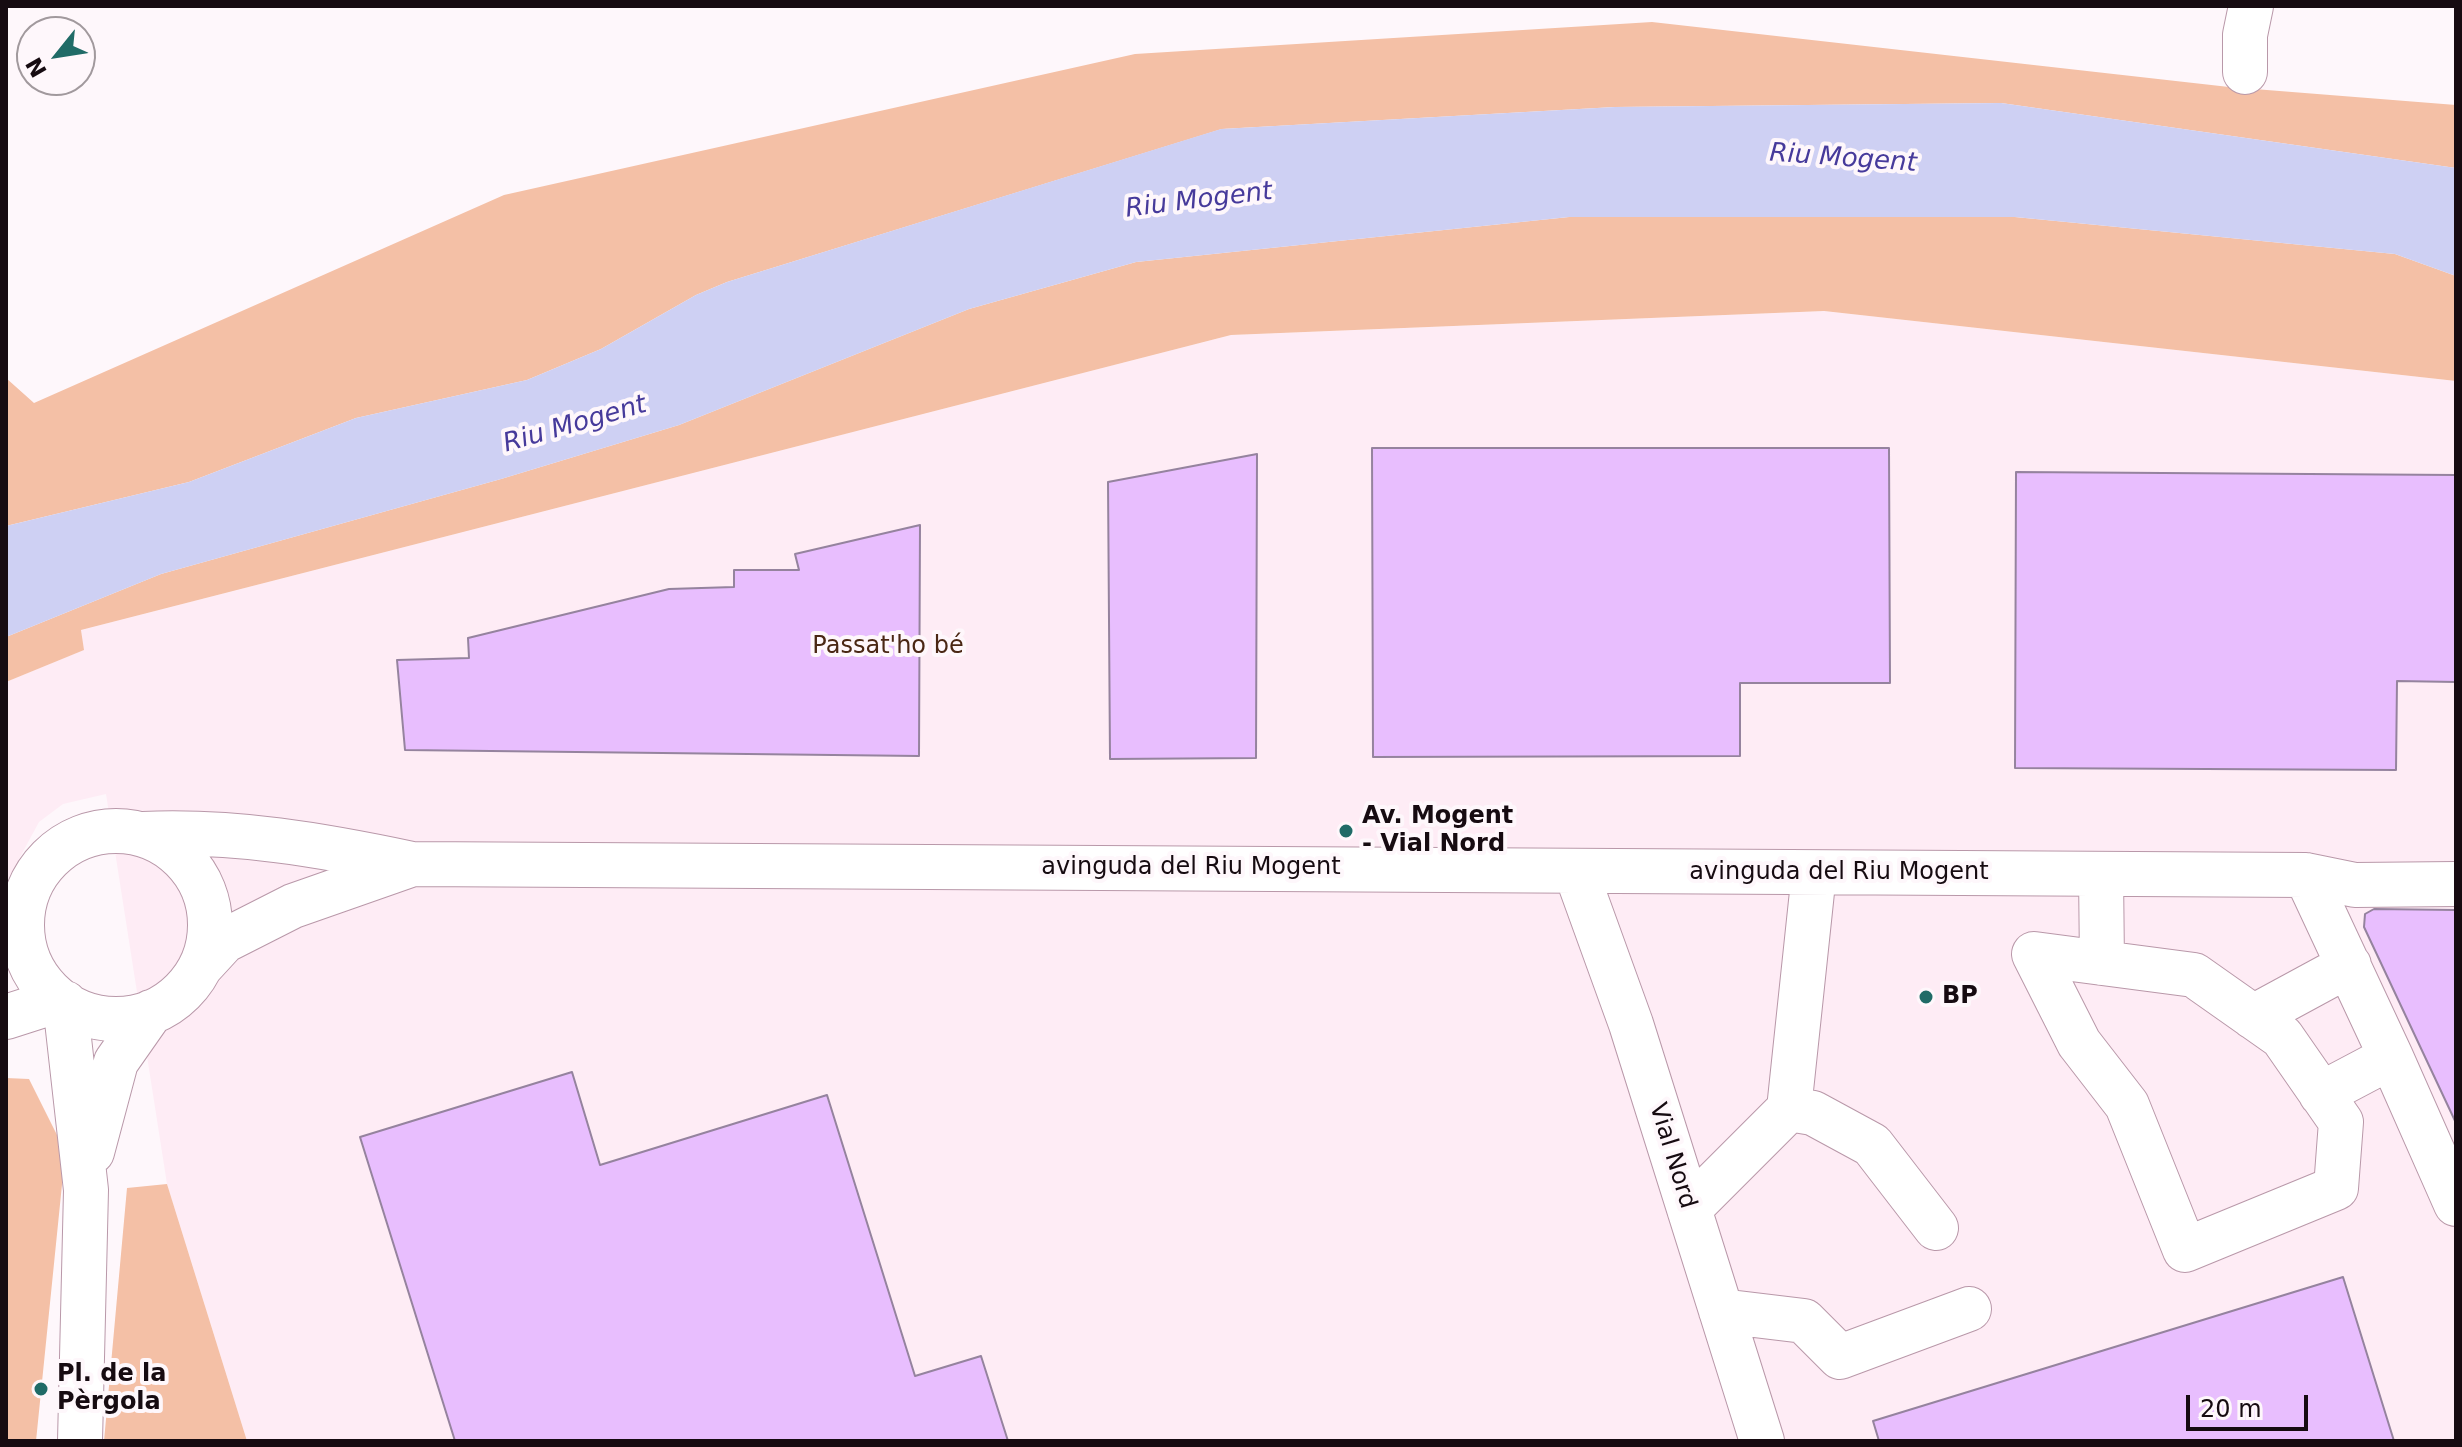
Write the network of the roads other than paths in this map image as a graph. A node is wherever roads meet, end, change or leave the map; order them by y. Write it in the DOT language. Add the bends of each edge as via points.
graph roads {
  1 [pos="2251,6"];
  2 [pos="2245,72"];
  3 [pos="143,834"];
  4 [pos="2456,856"];
  5 [pos="412,864"];
  6 [pos="1576,872"];
  7 [pos="1814,873"];
  8 [pos="2101,874"];
  9 [pos="2306,875"];
  10 [pos="2456,884"];
  11 [pos="15,958"];
  12 [pos="2102,963"];
  13 [pos="2349,965"];
  14 [pos="201,966"];
  15 [pos="62,1002"];
  16 [pos="151,1012"];
  17 [pos="6,1017"];
  18 [pos="2253,1017"];
  19 [pos="2391,1057"];
  20 [pos="2321,1094"];
  21 [pos="1789,1109"];
  22 [pos="86,1190"];
  23 [pos="2456,1204"];
  24 [pos="1689,1209"];
  25 [pos="1936,1228"];
  26 [pos="1969,1309"];
  27 [pos="1721,1311"];
  28 [pos="80,1441"];
  29 [pos="1762,1441"];
  1 -- 2 [label="street"];
  3 -- 5 [label="street, avinguda del Riu Mogent" via="228,834 302,842"];
  3 -- 11 [label="street" via="91,834 47,860 25,898"];
  3 -- 14 [label="street" via="179,854 202,887 210,926"];
  4 -- 9 [label="street, avinguda del Riu Mogent" via="2338,864"];
  5 -- 6 [label="street, avinguda del Riu Mogent"];
  5 -- 14 [label="street, avinguda del Riu Mogent" via="293,906 224,941"];
  6 -- 7 [label="street, avinguda del Riu Mogent"];
  6 -- 24 [label="street, Vial Nord"];
  7 -- 8 [label="street, avinguda del Riu Mogent"];
  7 -- 21 [label="street"];
  8 -- 9 [label="street, avinguda del Riu Mogent"];
  8 -- 12 [label="street"];
  9 -- 10 [label="street, avinguda del Riu Mogent" via="2355,885"];
  9 -- 13 [label="street"];
  11 -- 15 [label="street" via="32,968"];
  12 -- 18 [label="street" via="2194,975"];
  12 -- 20 [label="street" via="2034,954 2079,1043 2127,1105 2185,1250 2336,1188 2341,1122"];
  13 -- 18 [label="street"];
  13 -- 19 [label="street"];
  14 -- 16 [label="street" via="171,1001"];
  15 -- 16 [label="street" via="98,1017"];
  15 -- 17 [label="street"];
  15 -- 22 [label="street"];
  16 -- 22 [label="street" via="116,1062"];
  18 -- 20 [label="street" via="2282,1037"];
  19 -- 20 [label="street"];
  19 -- 23 [label="street"];
  21 -- 24 [label="street"];
  21 -- 25 [label="street" via="1813,1113 1872,1145"];
  22 -- 28 [label="street"];
  24 -- 27 [label="street, Vial Nord"];
  26 -- 27 [label="street" via="1840,1357 1804,1321"];
  27 -- 29 [label="street, Vial Nord"];
}
